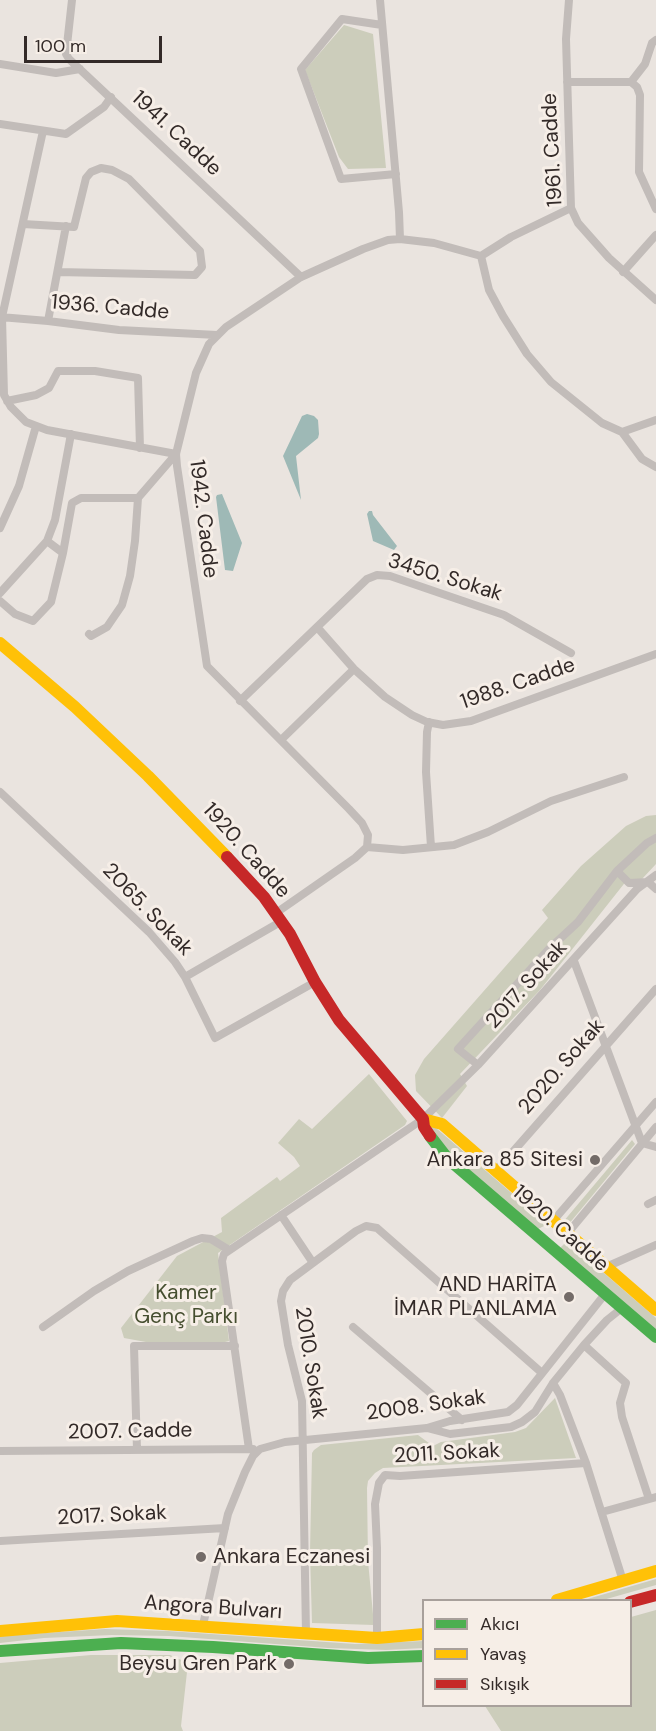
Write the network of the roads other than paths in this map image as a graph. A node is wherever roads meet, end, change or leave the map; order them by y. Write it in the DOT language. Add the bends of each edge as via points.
graph roads {
  1 [pos="72,0"];
  2 [pos="380,0"];
  3 [pos="569,0"];
  4 [pos="382,26"];
  5 [pos="656,40"];
  6 [pos="0,64"];
  7 [pos="80,69"];
  8 [pos="567,82"];
  9 [pos="631,82"];
  10 [pos="111,97"];
  11 [pos="0,124"];
  12 [pos="43,130"];
  13 [pos="396,174"];
  14 [pos="571,208"];
  15 [pos="656,209"];
  16 [pos="23,224"];
  17 [pos="66,226"];
  18 [pos="656,235"];
  19 [pos="400,239"];
  20 [pos="481,256"];
  21 [pos="58,272"];
  22 [pos="623,272"];
  23 [pos="301,277"];
  24 [pos="656,300"];
  25 [pos="1,317"];
  26 [pos="48,321"];
  27 [pos="217,335"];
  28 [pos="7,401"];
  29 [pos="656,420"];
  30 [pos="36,426"];
  31 [pos="622,432"];
  32 [pos="71,434"];
  33 [pos="140,448"];
  34 [pos="176,454"];
  35 [pos="656,467"];
  36 [pos="138,498"];
  37 [pos="0,528"];
  38 [pos="47,541"];
  39 [pos="63,553"];
  40 [pos="0,593"];
  41 [pos="0,601"];
  42 [pos="317,627"];
  43 [pos="89,634"];
  44 [pos="0,643"];
  45 [pos="571,653"];
  46 [pos="656,654"];
  47 [pos="354,669"];
  48 [pos="240,701"];
  49 [pos="429,722"];
  50 [pos="281,740"];
  51 [pos="624,777"];
  52 [pos="0,792"];
  53 [pos="656,838"];
  54 [pos="367,847"];
  55 [pos="431,847"];
  56 [pos="617,871"];
  57 [pos="656,875"];
  58 [pos="648,882"];
  59 [pos="656,889"];
  60 [pos="279,917"];
  61 [pos="574,961"];
  62 [pos="185,977"];
  63 [pos="315,982"];
  64 [pos="656,988"];
  65 [pos="606,1045"];
  66 [pos="478,1065"];
  67 [pos="656,1102"];
  68 [pos="423,1119"];
  69 [pos="636,1125"];
  70 [pos="655,1131"];
  71 [pos="642,1143"];
  72 [pos="656,1147"];
  73 [pos="496,1171"];
  74 [pos="281,1215"];
  75 [pos="553,1221"];
  76 [pos="567,1234"];
  77 [pos="540,1236"];
  78 [pos="656,1245"];
  79 [pos="555,1249"];
  80 [pos="230,1250"];
  81 [pos="313,1263"];
  82 [pos="606,1267"];
  83 [pos="605,1294"];
  84 [pos="622,1308"];
  85 [pos="656,1310"];
  86 [pos="43,1327"];
  87 [pos="353,1327"];
  88 [pos="656,1337"];
  89 [pos="584,1344"];
  90 [pos="235,1346"];
  91 [pos="542,1373"];
  92 [pos="553,1383"];
  93 [pos="462,1420"];
  94 [pos="427,1428"];
  95 [pos="303,1440"];
  96 [pos="249,1449"];
  97 [pos="260,1449"];
  98 [pos="137,1450"];
  99 [pos="0,1451"];
  100 [pos="586,1463"];
  101 [pos="652,1498"];
  102 [pos="603,1512"];
  103 [pos="225,1528"];
  104 [pos="0,1540"];
  105 [pos="656,1571"];
  106 [pos="623,1581"];
  107 [pos="656,1594"];
  108 [pos="560,1599"];
  109 [pos="632,1601"];
  110 [pos="203,1625"];
  111 [pos="1,1627"];
  112 [pos="306,1634"];
  113 [pos="422,1634"];
  114 [pos="377,1638"];
  115 [pos="0,1651"];
  116 [pos="422,1656"];
  1 -- 7 [label="street, 1941. Cadde" via="66,54"];
  2 -- 4 [label="street"];
  3 -- 8 [label="street, 1961. Cadde"];
  4 -- 13 [label="street"];
  4 -- 13 [label="street" via="342,18 301,69 341,179"];
  5 -- 9 [label="street"];
  6 -- 7 [label="street" via="56,73"];
  7 -- 10 [label="street, 1941. Cadde"];
  8 -- 9 [label="street"];
  8 -- 14 [label="street, 1961. Cadde"];
  9 -- 15 [label="street" via="640,95 639,172"];
  10 -- 12 [label="street" via="104,107 66,134"];
  10 -- 23 [label="street, 1941. Cadde"];
  11 -- 12 [label="street"];
  12 -- 16 [label="street"];
  13 -- 19 [label="street"];
  14 -- 20 [label="street"];
  14 -- 22 [label="street, 1961. Cadde" via="578,223"];
  16 -- 17 [label="street"];
  16 -- 25 [label="street"];
  17 -- 21 [label="street"];
  17 -- 21 [label="street" via="74,227 86,178 101,168 112,170 129,179 200,251 202,267 195,275"];
  18 -- 22 [label="street"];
  19 -- 20 [label="street, 1942. Cadde" via="434,243"];
  19 -- 23 [label="street, 1942. Cadde" via="376,244"];
  20 -- 31 [label="street" via="489,290 527,354 574,402"];
  21 -- 26 [label="street"];
  22 -- 24 [label="street, 1961. Cadde"];
  23 -- 27 [label="street, 1942. Cadde"];
  25 -- 26 [label="street, 1936. Cadde"];
  25 -- 28 [label="street"];
  26 -- 27 [label="street, 1936. Cadde" via="119,330"];
  27 -- 34 [label="street, 1942. Cadde" via="196,373"];
  28 -- 30 [label="street" via="26,422"];
  28 -- 33 [label="street" via="49,388 58,371 94,371 138,378"];
  29 -- 31 [label="street"];
  30 -- 32 [label="street"];
  30 -- 37 [label="street" via="19,486"];
  31 -- 35 [label="street" via="642,459"];
  32 -- 33 [label="street"];
  32 -- 38 [label="street" via="55,520"];
  33 -- 34 [label="street"];
  34 -- 36 [label="street"];
  34 -- 48 [label="street, 1942. Cadde" via="207,666"];
  36 -- 39 [label="street" via="81,498 72,503"];
  36 -- 43 [label="street" via="130,576 122,605 107,627"];
  38 -- 39 [label="street"];
  38 -- 40 [label="street"];
  39 -- 41 [label="street" via="51,602 33,621 15,614"];
  42 -- 45 [label="street, 3450. Sokak" via="377,574 504,615"];
  42 -- 47 [label="street, 1988. Cadde"];
  42 -- 48 [label="street, 3450. Sokak"];
  44 -- 60 [label="main road, 1920. Cadde" via="165,792"];
  46 -- 49 [label="street, 1988. Cadde" via="471,721 443,725"];
  47 -- 49 [label="street, 1988. Cadde" via="398,707"];
  47 -- 50 [label="street"];
  48 -- 50 [label="street, 1942. Cadde"];
  49 -- 55 [label="street" via="426,772"];
  50 -- 54 [label="street, 1942. Cadde" via="362,823 368,835"];
  51 -- 55 [label="street" via="551,801 454,845"];
  52 -- 62 [label="street, 2065. Sokak" via="149,932"];
  53 -- 56 [label="street"];
  54 -- 55 [label="street"];
  54 -- 60 [label="street"];
  56 -- 58 [label="street" via="629,883"];
  56 -- 66 [label="street" via="578,922 458,1049"];
  57 -- 58 [label="street, 2017. Sokak"];
  58 -- 59 [label="street"];
  58 -- 61 [label="street, 2017. Sokak"];
  60 -- 62 [label="street, 2065. Sokak"];
  60 -- 63 [label="main road, 1920. Cadde"];
  61 -- 65 [label="street"];
  61 -- 66 [label="street, 2017. Sokak"];
  62 -- 63 [label="street" via="215,1038"];
  63 -- 68 [label="main road, 1920. Cadde" via="354,1038"];
  64 -- 65 [label="street, 2020. Sokak"];
  65 -- 69 [label="street"];
  65 -- 73 [label="street, 2020. Sokak"];
  66 -- 68 [label="street, 2017. Sokak"];
  67 -- 69 [label="street"];
  68 -- 73 [label="main road, 1920. Cadde" via="442,1124"];
  68 -- 74 [label="street, 2017. Sokak"];
  68 -- 77 [label="main road, 1920. Cadde" via="428,1134 447,1158"];
  69 -- 70 [label="street"];
  69 -- 71 [label="street"];
  69 -- 75 [label="street"];
  70 -- 71 [label="street"];
  71 -- 72 [label="street"];
  71 -- 76 [label="street"];
  73 -- 75 [label="main road, 1920. Cadde"];
  74 -- 80 [label="street, 2017. Sokak"];
  74 -- 81 [label="street"];
  75 -- 76 [label="main road, 1920. Cadde"];
  75 -- 77 [label="main road"];
  76 -- 79 [label="main road"];
  76 -- 82 [label="main road, 1920. Cadde"];
  77 -- 79 [label="main road, 1920. Cadde"];
  78 -- 82 [label="street"];
  79 -- 83 [label="main road, 1920. Cadde"];
  80 -- 86 [label="street" via="211,1239 193,1241 128,1271"];
  80 -- 90 [label="street" via="222,1261"];
  81 -- 91 [label="street, 2010. Sokak" via="356,1231 366,1226 377,1228"];
  81 -- 95 [label="street, 2010. Sokak" via="290,1280 281,1301 302,1401"];
  82 -- 85 [label="main road, 1920. Cadde"];
  83 -- 84 [label="main road, 1920. Cadde"];
  83 -- 91 [label="street, 2008. Sokak"];
  84 -- 88 [label="main road, 1920. Cadde"];
  84 -- 89 [label="street"];
  87 -- 93 [label="street"];
  89 -- 92 [label="street"];
  89 -- 101 [label="street" via="626,1383 620,1403 622,1417"];
  90 -- 96 [label="street"];
  90 -- 98 [label="street" via="134,1347"];
  91 -- 93 [label="street, 2008. Sokak" via="508,1412"];
  92 -- 94 [label="street" via="535,1412 511,1427 450,1434"];
  92 -- 100 [label="street"];
  93 -- 94 [label="street, 2008. Sokak"];
  94 -- 95 [label="street, 2008. Sokak"];
  95 -- 97 [label="street, 2008. Sokak"];
  95 -- 112 [label="street, 2010. Sokak"];
  96 -- 97 [label="street, 2007. Cadde"];
  96 -- 98 [label="street, 2007. Cadde"];
  97 -- 103 [label="street" via="244,1472"];
  98 -- 99 [label="street, 2007. Cadde"];
  100 -- 102 [label="street"];
  100 -- 114 [label="street, 2011. Sokak" via="385,1475 375,1504"];
  101 -- 102 [label="street"];
  102 -- 106 [label="street"];
  103 -- 104 [label="street, 2017. Sokak"];
  103 -- 110 [label="street"];
  105 -- 106 [label="main road"];
  106 -- 108 [label="main road"];
  107 -- 109 [label="main road"];
  110 -- 111 [label="main road, Angora Bulvarı" via="117,1621"];
  110 -- 112 [label="main road, Angora Bulvarı"];
  112 -- 114 [label="main road, Angora Bulvarı"];
  113 -- 114 [label="main road, Angora Bulvarı"];
  115 -- 116 [label="main road, Angora Bulvarı" via="121,1643 368,1658"];
}
